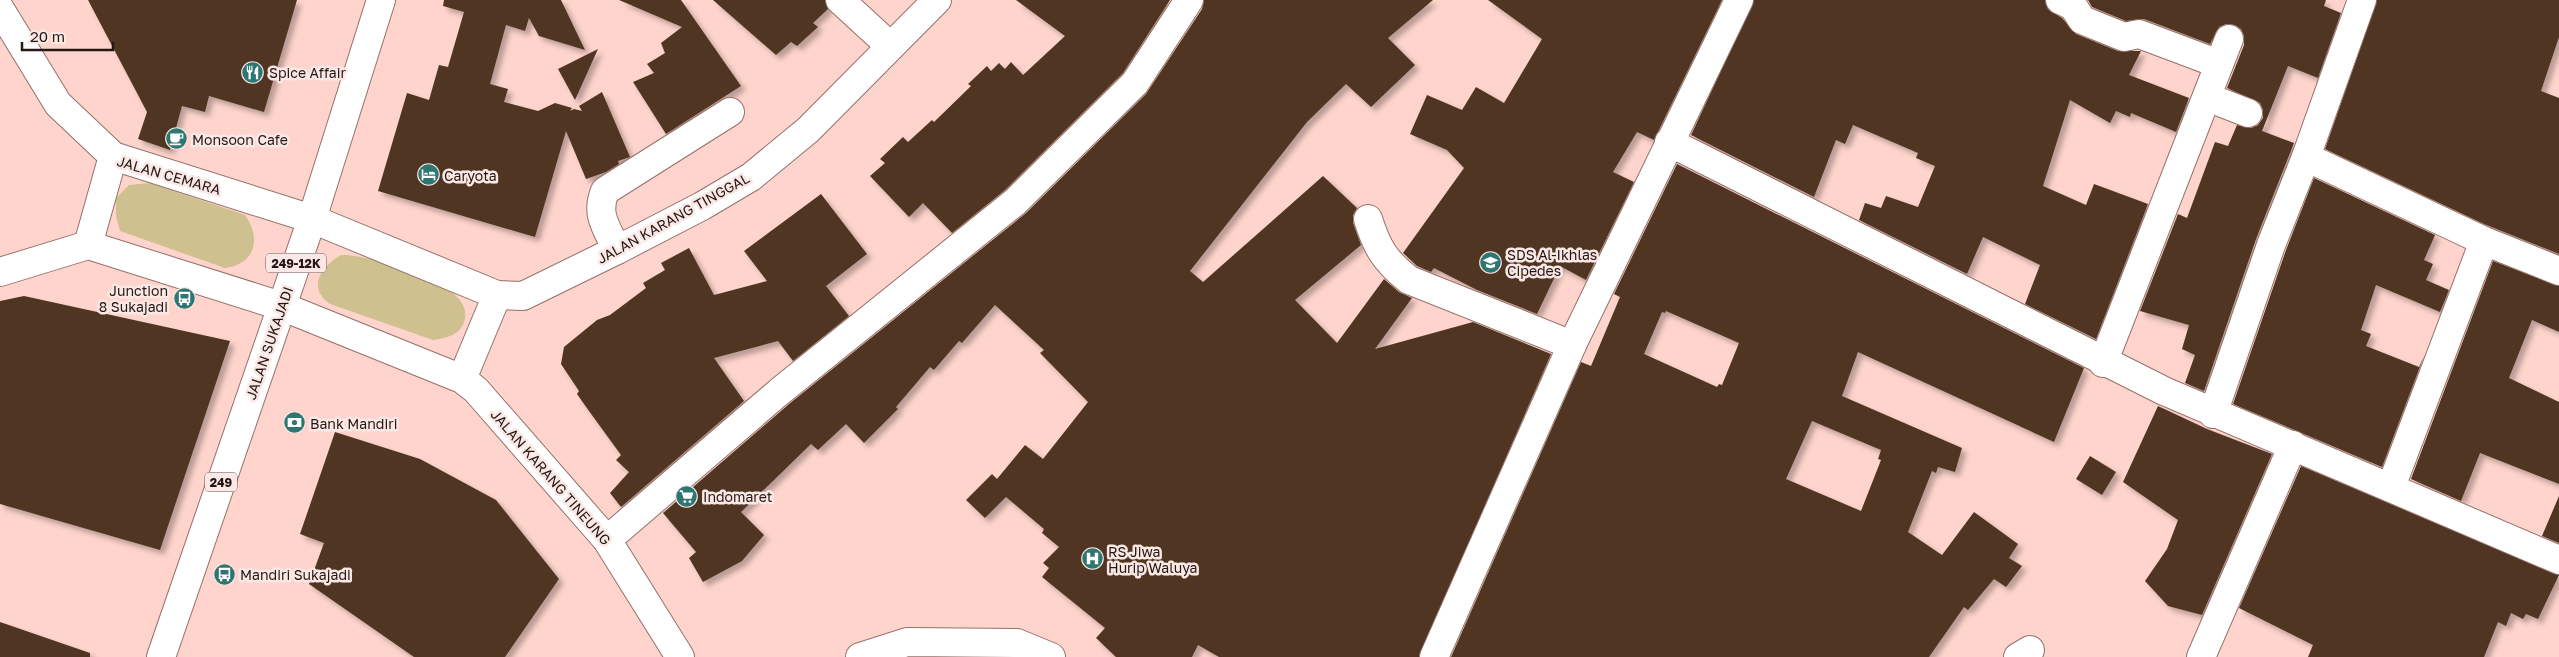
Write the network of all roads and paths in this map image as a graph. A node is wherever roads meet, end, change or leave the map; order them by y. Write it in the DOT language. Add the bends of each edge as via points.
graph roads {
  1 [pos="381,0"];
  2 [pos="840,0"];
  3 [pos="937,0"];
  4 [pos="1189,0"];
  5 [pos="1739,0"];
  6 [pos="2060,0"];
  7 [pos="2362,0"];
  8 [pos="0,9"];
  9 [pos="2229,39"];
  10 [pos="890,46"];
  11 [pos="2219,64"];
  12 [pos="2207,97"];
  13 [pos="730,112"];
  14 [pos="2248,113"];
  15 [pos="1669,142"];
  16 [pos="113,156"];
  17 [pos="2306,158"];
  18 [pos="312,219"];
  19 [pos="1368,219"];
  20 [pos="2484,241"];
  21 [pos="88,245"];
  22 [pos="617,250"];
  23 [pos="2559,271"];
  24 [pos="0,272"];
  25 [pos="497,295"];
  26 [pos="281,306"];
  27 [pos="1572,345"];
  28 [pos="2103,363"];
  29 [pos="462,379"];
  30 [pos="2213,414"];
  31 [pos="2292,445"];
  32 [pos="2391,487"];
  33 [pos="607,540"];
  34 [pos="2559,560"];
  35 [pos="161,657"];
  36 [pos="680,657"];
  37 [pos="860,657"];
  38 [pos="1051,657"];
  39 [pos="1434,657"];
  40 [pos="2201,657"];
  1 -- 18 [label="street, JALAN SUKAJADI"];
  2 -- 10 [label="street"];
  3 -- 10 [label="street, JALAN KARANG TINGGAL"];
  4 -- 33 [label="street" via="1135,83 1015,202 779,392"];
  5 -- 15 [label="street"];
  6 -- 11 [label="street" via="2073,6 2082,20 2116,34 2124,37 2139,34"];
  7 -- 17 [label="street"];
  8 -- 16 [label="street" via="58,104"];
  9 -- 11 [label="street"];
  10 -- 22 [label="street, JALAN KARANG TINGGAL" via="808,130 751,177"];
  11 -- 12 [label="street"];
  12 -- 14 [label="street"];
  12 -- 28 [label="street"];
  13 -- 22 [label="street" via="605,191 600,213"];
  15 -- 27 [label="street"];
  15 -- 28 [label="street"];
  16 -- 18 [label="street, JALAN CEMARA"];
  16 -- 21 [label="street, JALAN CEMARA"];
  17 -- 20 [label="street"];
  17 -- 30 [label="street" via="2271,245"];
  18 -- 25 [label="street"];
  18 -- 26 [label="street, JALAN SUKAJADI / 249-12K"];
  19 -- 27 [label="street" via="1377,247 1409,280"];
  20 -- 23 [label="street"];
  20 -- 32 [label="street"];
  21 -- 24 [label="street"];
  21 -- 26 [label="street"];
  22 -- 25 [label="street, JALAN KARANG TINGGAL" via="523,296"];
  25 -- 29 [label="street"];
  26 -- 29 [label="street, JALAN KARANG TINEUNG"];
  26 -- 35 [label="street, JALAN SUKAJADI / 249"];
  27 -- 39 [label="street"];
  28 -- 30 [label="street"];
  29 -- 33 [label="street, JALAN KARANG TINEUNG" via="476,390"];
  30 -- 31 [label="street"];
  31 -- 32 [label="street"];
  31 -- 40 [label="street"];
  32 -- 34 [label="street"];
  33 -- 36 [label="street, JALAN KARANG TINEUNG"];
  37 -- 38 [label="street" via="906,642 1017,644"];
}
